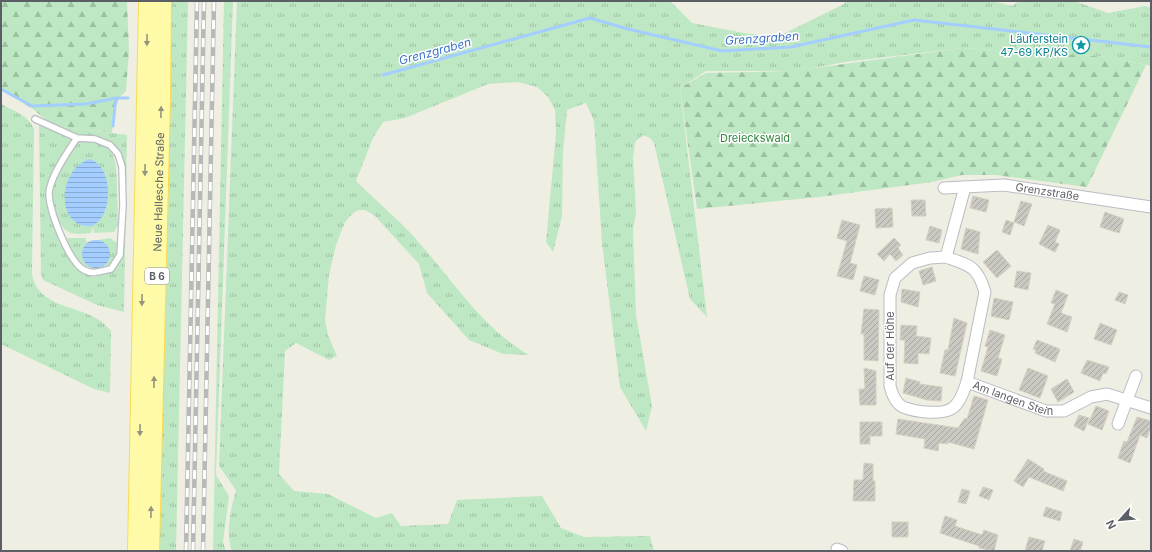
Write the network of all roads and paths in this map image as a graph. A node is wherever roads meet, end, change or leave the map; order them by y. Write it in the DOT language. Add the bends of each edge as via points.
graph roads {
  1 [pos="148,1"];
  2 [pos="162,1"];
  3 [pos="35,119"];
  4 [pos="77,138"];
  5 [pos="965,187"];
  6 [pos="944,188"];
  7 [pos="1151,207"];
  8 [pos="946,257"];
  9 [pos="1136,376"];
  10 [pos="967,382"];
  11 [pos="1127,399"];
  12 [pos="1151,408"];
  13 [pos="1118,424"];
  14 [pos="137,551"];
  15 [pos="150,551"];
  1 -- 14 [label="main road, Neue Hallesche Straße / B 6, one-way"];
  15 -- 2 [label="main road, Neue Hallesche Straße / B 6, one-way"];
  3 -- 4 [label="lane"];
  4 -- 4 [label="lane" via="95,139 110,145 118,154 122,167 120,255 111,269 94,273 76,264 51,210 49,191 57,170"];
  5 -- 6 [label="street, Grenzstraße"];
  5 -- 7 [label="street, Grenzstraße" via="1004,185"];
  5 -- 8 [label="street"];
  8 -- 10 [label="street, Auf der Höhe" via="972,266 985,292"];
  8 -- 10 [label="street, Auf der Höhe" via="912,263 895,278 890,295 890,386 894,398 902,407 937,414 954,407"];
  9 -- 11 [label="street"];
  10 -- 11 [label="street, Am langen Stein" via="1046,411 1064,412 1091,397 1107,394"];
  11 -- 12 [label="street, Am langen Stein"];
  11 -- 13 [label="street"];
}
